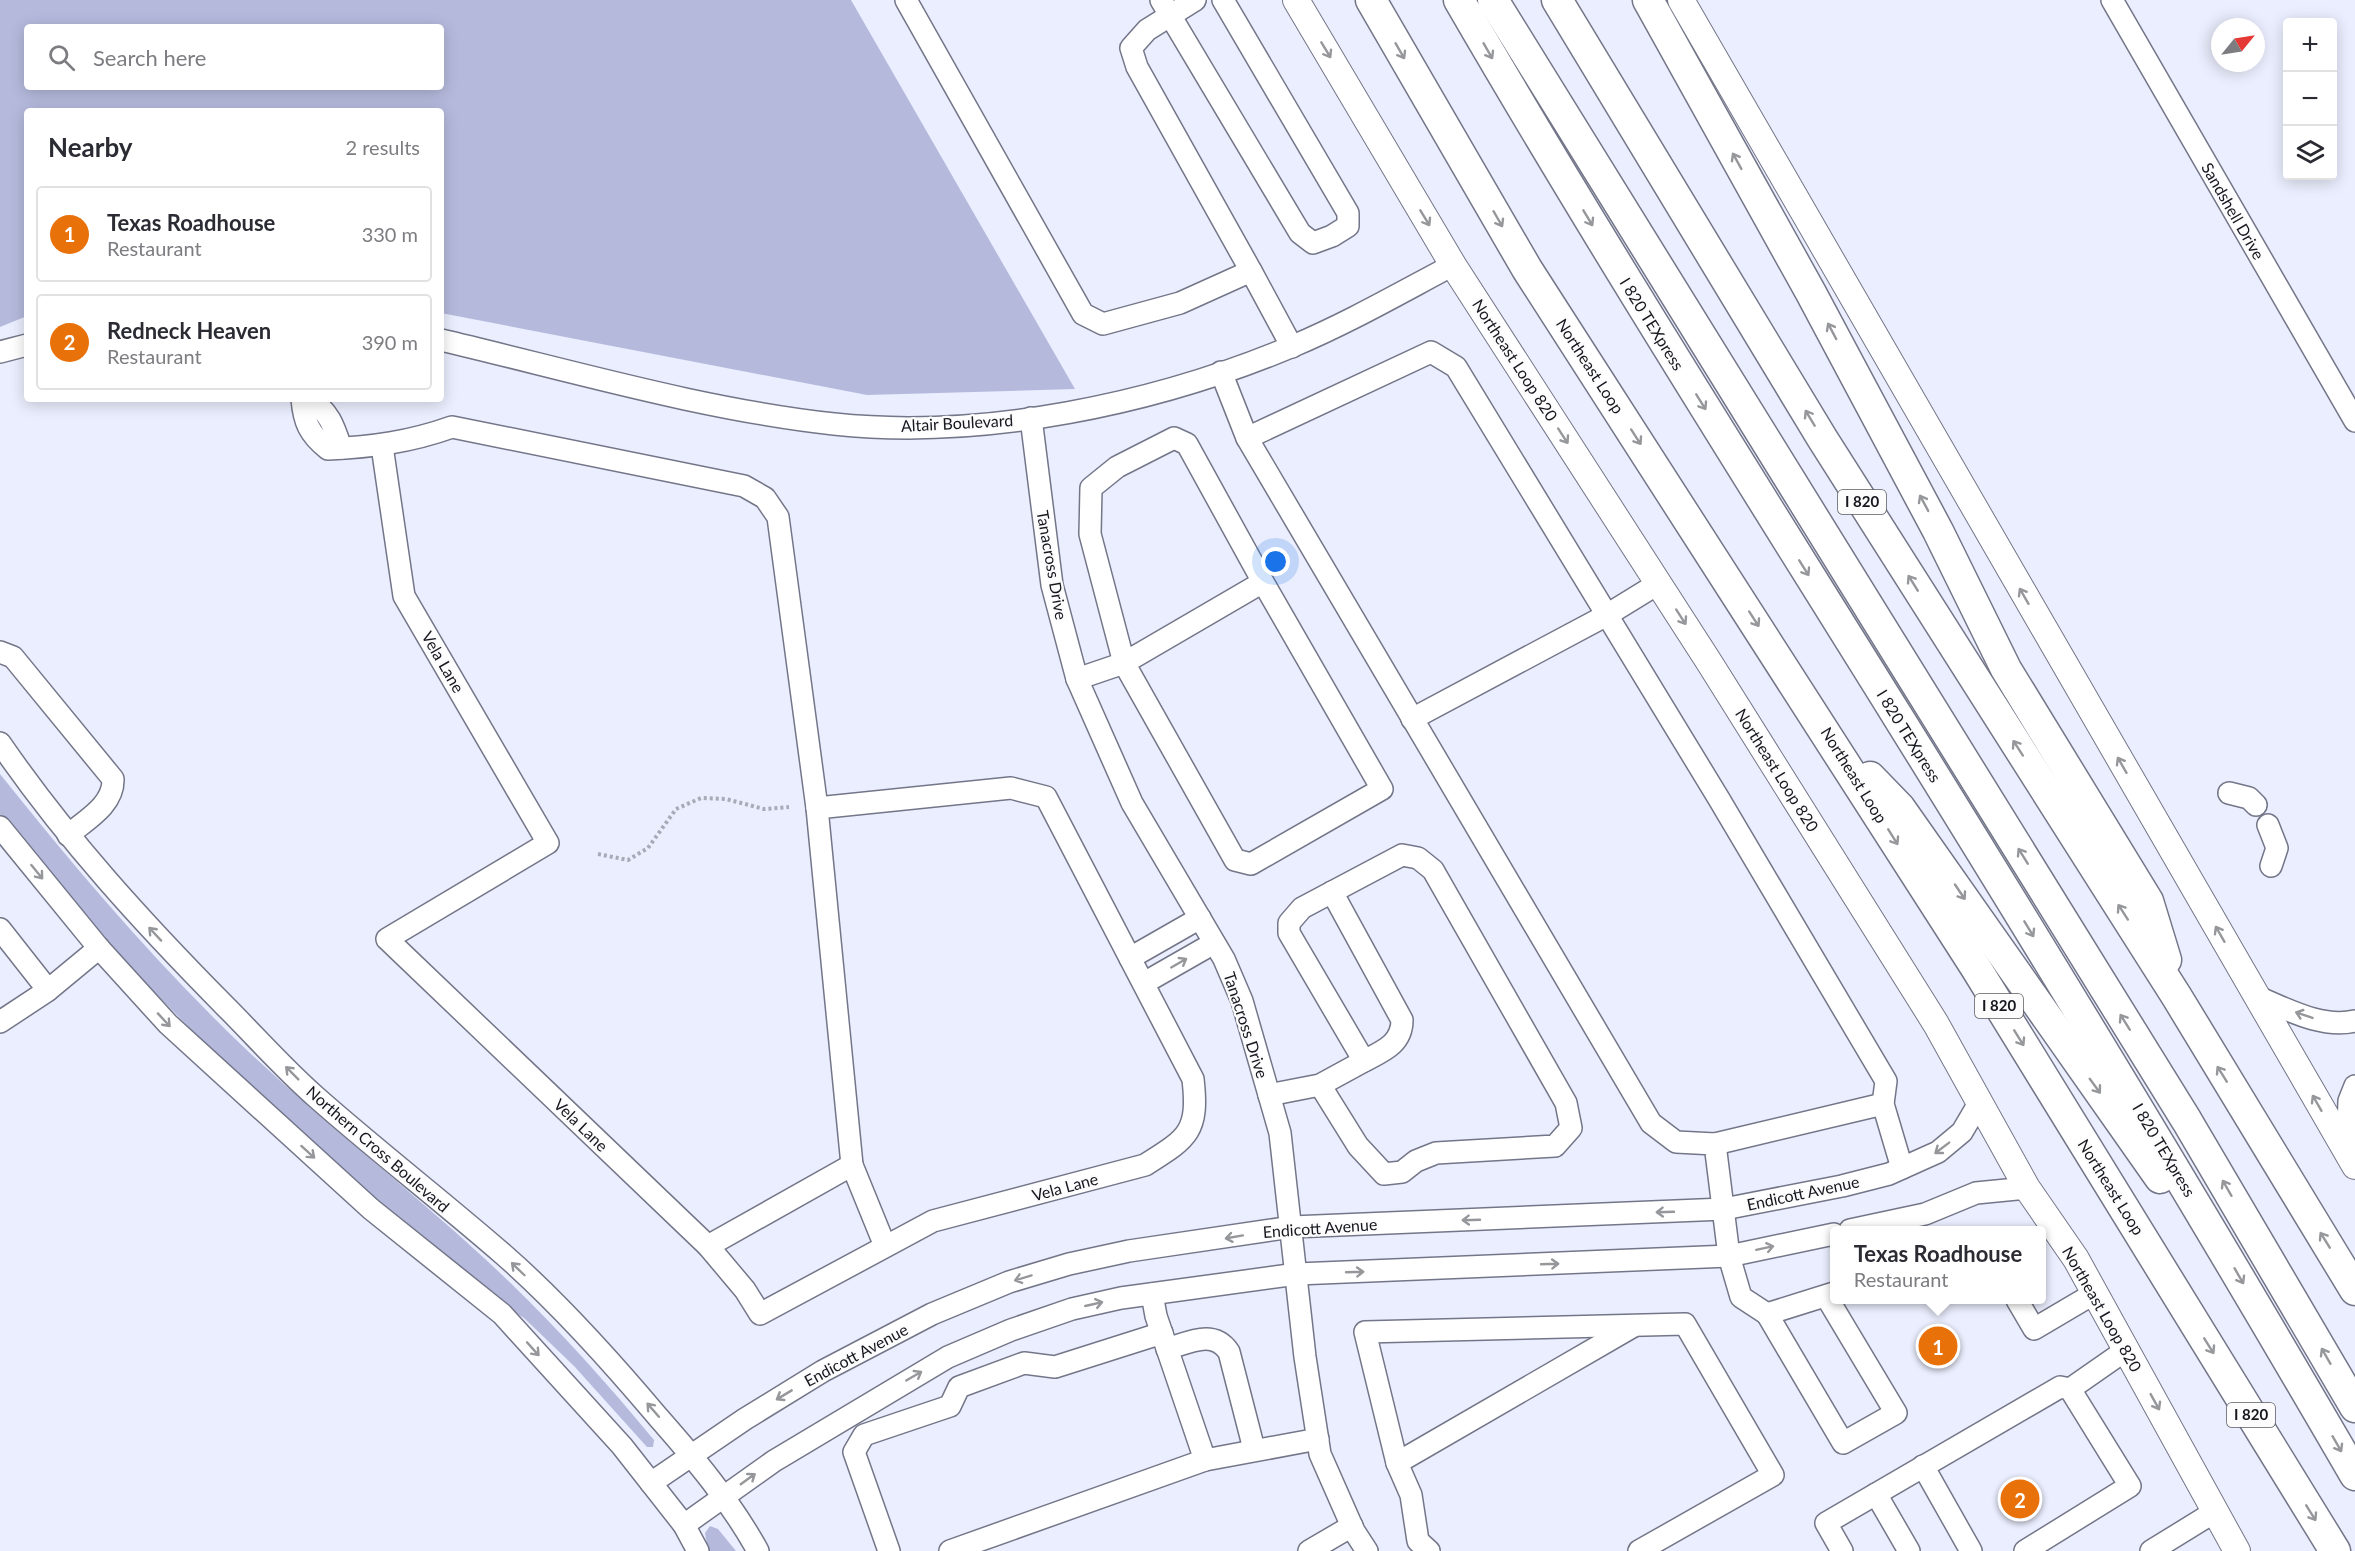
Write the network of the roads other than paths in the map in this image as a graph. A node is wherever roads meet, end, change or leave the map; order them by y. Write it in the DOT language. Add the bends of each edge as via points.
graph roads {
  1 [pos="906,0"];
  2 [pos="1195,0"];
  3 [pos="1223,0"];
  4 [pos="1296,0"];
  5 [pos="1371,0"];
  6 [pos="1459,0"];
  7 [pos="1493,0"];
  8 [pos="1557,0"];
  9 [pos="1648,0"];
  10 [pos="1681,0"];
  11 [pos="2119,3"];
  12 [pos="1166,8"];
  13 [pos="1453,265"];
  14 [pos="1251,271"];
  15 [pos="444,341"];
  16 [pos="24,346"];
  17 [pos="1292,347"];
  18 [pos="0,352"];
  19 [pos="1221,372"];
  20 [pos="302,402"];
  21 [pos="313,402"];
  22 [pos="1031,418"];
  23 [pos="2355,421"];
  24 [pos="1247,438"];
  25 [pos="382,446"];
  26 [pos="340,448"];
  27 [pos="1263,582"];
  28 [pos="1659,583"];
  29 [pos="1607,615"];
  30 [pos="0,652"];
  31 [pos="1124,663"];
  32 [pos="1077,679"];
  33 [pos="1412,719"];
  34 [pos="1828,735"];
  35 [pos="0,743"];
  36 [pos="2229,793"];
  37 [pos="2256,805"];
  38 [pos="817,808"];
  39 [pos="2268,825"];
  40 [pos="0,827"];
  41 [pos="68,835"];
  42 [pos="2271,866"];
  43 [pos="1332,891"];
  44 [pos="1200,918"];
  45 [pos="0,929"];
  46 [pos="1214,943"];
  47 [pos="99,948"];
  48 [pos="1130,958"];
  49 [pos="1144,983"];
  50 [pos="48,990"];
  51 [pos="2254,996"];
  52 [pos="2177,997"];
  53 [pos="2355,1021"];
  54 [pos="0,1022"];
  55 [pos="1364,1061"];
  56 [pos="1320,1085"];
  57 [pos="2355,1086"];
  58 [pos="1269,1095"];
  59 [pos="1979,1103"];
  60 [pos="1883,1104"];
  61 [pos="1715,1144"];
  62 [pos="2351,1160"];
  63 [pos="852,1165"];
  64 [pos="1902,1168"];
  65 [pos="2027,1188"];
  66 [pos="1724,1209"];
  67 [pos="1870,1226"];
  68 [pos="1292,1227"];
  69 [pos="1830,1235"];
  70 [pos="2217,1237"];
  71 [pos="708,1246"];
  72 [pos="885,1246"];
  73 [pos="1729,1256"];
  74 [pos="1297,1274"];
  75 [pos="2355,1290"];
  76 [pos="2095,1293"];
  77 [pos="1152,1294"];
  78 [pos="1830,1295"];
  79 [pos="1835,1304"];
  80 [pos="2020,1304"];
  81 [pos="1767,1314"];
  82 [pos="1635,1325"];
  83 [pos="1164,1341"];
  84 [pos="2126,1350"];
  85 [pos="2070,1389"];
  86 [pos="2355,1407"];
  87 [pos="1318,1439"];
  88 [pos="1254,1449"];
  89 [pos="691,1454"];
  90 [pos="1205,1460"];
  91 [pos="1397,1463"];
  92 [pos="1923,1466"];
  93 [pos="2355,1475"];
  94 [pos="651,1483"];
  95 [pos="1876,1494"];
  96 [pos="723,1497"];
  97 [pos="2216,1511"];
  98 [pos="684,1525"];
  99 [pos="1352,1526"];
  100 [pos="1417,1548"];
  101 [pos="2158,1549"];
  102 [pos="699,1551"];
  103 [pos="758,1551"];
  104 [pos="889,1551"];
  105 [pos="950,1551"];
  106 [pos="1309,1551"];
  107 [pos="1367,1551"];
  108 [pos="1639,1551"];
  109 [pos="1842,1551"];
  110 [pos="1909,1551"];
  111 [pos="1971,1551"];
  112 [pos="2025,1551"];
  113 [pos="2237,1551"];
  114 [pos="2335,1551"];
  1 -- 14 [label="street" via="1083,314 1103,324 1180,303"];
  2 -- 12 [label="street"];
  3 -- 12 [label="street" via="1348,213 1348,226 1332,237 1313,243 1300,233"];
  4 -- 13 [label="main road, Northeast Loop 820, one-way"];
  5 -- 34 [label="highway, Northeast Loop / I 820, one-way" via="1527,269"];
  6 -- 70 [label="highway, I 820 TEXpress, one-way" via="1610,255"];
  86 -- 7 [label="highway, I 820 TEXpress, one-way" via="2187,1121"];
  52 -- 8 [label="highway, I 820, one-way" via="1822,438"];
  52 -- 9 [label="highway, one-way" via="2148,901 2006,669 1855,375"];
  51 -- 10 [label="main road, one-way"];
  11 -- 23 [label="street, Sandshell Drive"];
  12 -- 14 [label="street" via="1131,48 1137,67"];
  13 -- 17 [label="street, Altair Boulevard"];
  13 -- 28 [label="main road, Northeast Loop 820, one-way"];
  14 -- 17 [label="street"];
  15 -- 22 [label="street, Altair Boulevard" via="710,403 833,424 987,425"];
  16 -- 18 [label="street"];
  17 -- 19 [label="street, Altair Boulevard"];
  19 -- 22 [label="street, Altair Boulevard" via="1159,393"];
  19 -- 24 [label="street"];
  20 -- 26 [label="street" via="303,420 314,438 328,449"];
  21 -- 26 [label="street" via="327,413"];
  22 -- 32 [label="street, Tanacross Drive" via="1052,585"];
  24 -- 29 [label="street" via="1431,352 1456,367"];
  24 -- 33 [label="street"];
  25 -- 26 [label="street"];
  25 -- 38 [label="street" via="452,427 744,486 765,498 778,517"];
  25 -- 71 [label="street, Vela Lane" via="404,596 548,843 387,939"];
  27 -- 31 [label="street"];
  27 -- 31 [label="street" via="1187,444 1174,438 1117,467 1091,488 1090,534"];
  27 -- 31 [label="street" via="1382,789 1251,864 1235,860"];
  28 -- 29 [label="street"];
  28 -- 59 [label="main road, Northeast Loop 820, one-way" via="1936,1024"];
  29 -- 33 [label="street"];
  29 -- 60 [label="street" via="1886,1081"];
  30 -- 41 [label="street" via="13,657 113,779 108,802"];
  31 -- 32 [label="street"];
  32 -- 44 [label="street, Tanacross Drive" via="1132,803"];
  33 -- 61 [label="street" via="1651,1123 1676,1142"];
  34 -- 70 [label="highway, one-way" via="1900,808 2154,1172"];
  34 -- 114 [label="highway, Northeast Loop / I 820, one-way"];
  35 -- 41 [label="street, Northern Cross Boulevard"];
  36 -- 37 [label="street" via="2249,798"];
  38 -- 48 [label="street, Vela Lane" via="1011,788 1046,797"];
  38 -- 63 [label="street"];
  39 -- 42 [label="street" via="2277,848"];
  40 -- 47 [label="street, one-way"];
  89 -- 41 [label="street, Northern Cross Boulevard, one-way" via="601,1350 505,1256 312,1094 156,936"];
  43 -- 55 [label="street" via="1402,1020 1402,1032 1392,1046"];
  43 -- 55 [label="street" via="1302,908 1289,923 1289,933"];
  43 -- 56 [label="street" via="1402,855 1418,858 1433,870 1566,1103 1571,1128 1555,1146 1436,1153 1402,1172 1384,1174 1358,1146"];
  44 -- 46 [label="street, Tanacross Drive"];
  44 -- 48 [label="street"];
  45 -- 50 [label="street"];
  49 -- 46 [label="street, one-way"];
  46 -- 58 [label="street, Tanacross Drive" via="1242,1001"];
  47 -- 50 [label="street"];
  47 -- 94 [label="street, one-way" via="168,1024 371,1209 502,1314"];
  48 -- 49 [label="street, Vela Lane"];
  49 -- 72 [label="street, Vela Lane" via="1193,1079 1196,1108 1190,1129 1174,1147 1145,1165 933,1221"];
  50 -- 54 [label="street"];
  53 -- 51 [label="street, one-way" via="2340,1025 2307,1017"];
  62 -- 51 [label="main road, one-way"];
  75 -- 52 [label="highway, I 820, one-way"];
  55 -- 56 [label="street"];
  56 -- 58 [label="street"];
  57 -- 62 [label="street" via="2349,1101"];
  58 -- 68 [label="street, Tanacross Drive" via="1280,1133"];
  59 -- 64 [label="street, Endicott Avenue, one-way" via="1954,1139 1938,1152"];
  59 -- 65 [label="main road, Northeast Loop 820"];
  60 -- 61 [label="street"];
  60 -- 64 [label="street"];
  61 -- 66 [label="street"];
  63 -- 71 [label="street"];
  63 -- 72 [label="street"];
  64 -- 66 [label="street, Endicott Avenue" via="1842,1186"];
  65 -- 67 [label="street" via="1976,1193 1925,1215"];
  65 -- 76 [label="main road, Northeast Loop 820"];
  66 -- 68 [label="street, Endicott Avenue, one-way"];
  66 -- 73 [label="street"];
  68 -- 74 [label="street, Tanacross Drive"];
  68 -- 89 [label="street, Endicott Avenue, one-way" via="1129,1251 1009,1282 932,1314 824,1371"];
  73 -- 69 [label="street, one-way"];
  70 -- 93 [label="highway, I 820 TEXpress, one-way"];
  71 -- 72 [label="street, Vela Lane" via="760,1314"];
  74 -- 73 [label="street, one-way"];
  73 -- 81 [label="street" via="1742,1297"];
  74 -- 77 [label="street"];
  74 -- 87 [label="street, Tanacross Drive"];
  76 -- 80 [label="street" via="2034,1329"];
  76 -- 84 [label="main road, Northeast Loop 820"];
  77 -- 83 [label="street"];
  96 -- 77 [label="street, one-way" via="804,1442 948,1357 1072,1309"];
  78 -- 81 [label="street"];
  79 -- 81 [label="street" via="1896,1413 1843,1443"];
  82 -- 91 [label="street"];
  82 -- 91 [label="street" via="1365,1332"];
  82 -- 108 [label="street" via="1685,1323 1773,1475"];
  83 -- 88 [label="street" via="1210,1337 1222,1341 1229,1352"];
  83 -- 90 [label="street"];
  83 -- 104 [label="street" via="1054,1367 1024,1363 959,1387 950,1406 864,1435 855,1452"];
  84 -- 85 [label="street"];
  84 -- 97 [label="main road, Northeast Loop 820, one-way"];
  85 -- 92 [label="street" via="2060,1387"];
  85 -- 112 [label="street" via="2130,1486"];
  87 -- 88 [label="street"];
  87 -- 99 [label="street, Tanacross Drive" via="1320,1454"];
  88 -- 90 [label="street"];
  89 -- 94 [label="street, Endicott Avenue"];
  89 -- 96 [label="street, Northern Cross Boulevard"];
  90 -- 105 [label="street"];
  91 -- 100 [label="street" via="1411,1494"];
  92 -- 95 [label="street"];
  92 -- 111 [label="street"];
  94 -- 98 [label="street"];
  95 -- 109 [label="street" via="1826,1523"];
  95 -- 110 [label="street"];
  96 -- 98 [label="street"];
  96 -- 103 [label="street, Northern Cross Boulevard"];
  97 -- 101 [label="street"];
  97 -- 113 [label="main road, Northeast Loop 820"];
  98 -- 102 [label="street"];
  99 -- 106 [label="street"];
  99 -- 107 [label="street, Tanacross Drive"];
}
